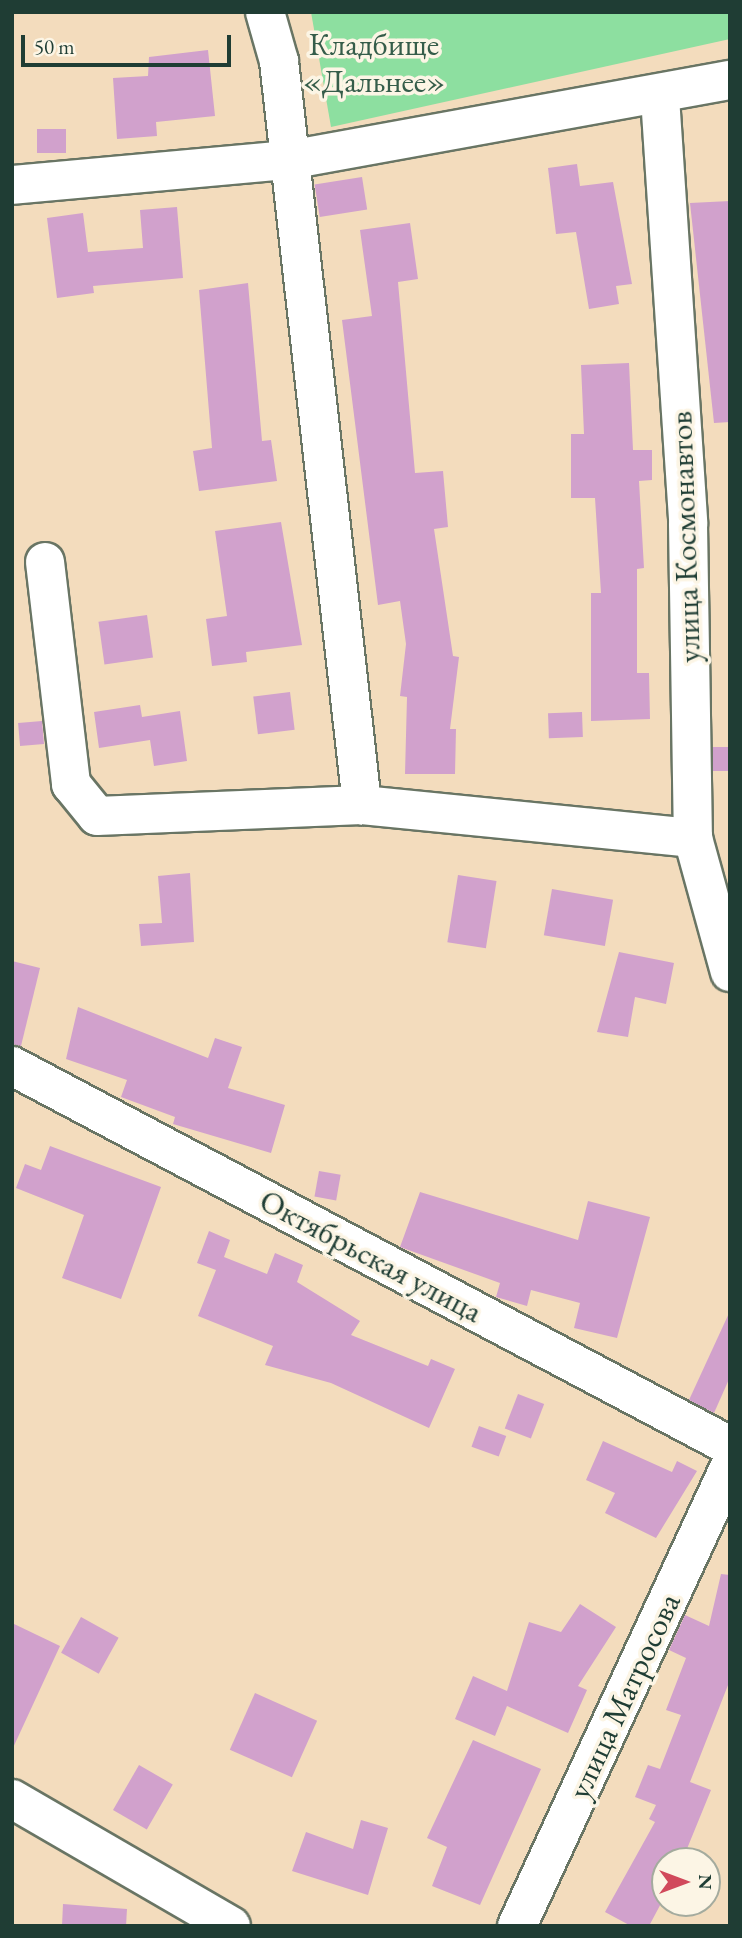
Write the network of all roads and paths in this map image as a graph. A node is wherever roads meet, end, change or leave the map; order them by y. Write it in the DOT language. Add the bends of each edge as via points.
graph roads {
  1 [pos="265,12"];
  2 [pos="730,80"];
  3 [pos="660,97"];
  4 [pos="289,160"];
  5 [pos="12,185"];
  6 [pos="45,562"];
  7 [pos="362,805"];
  8 [pos="693,838"];
  9 [pos="730,972"];
  10 [pos="12,1066"];
  11 [pos="730,1446"];
  12 [pos="730,1466"];
  13 [pos="12,1799"];
  14 [pos="231,1926"];
  15 [pos="517,1926"];
  1 -- 4 [label="street" via="279,61"];
  2 -- 3 [label="street"];
  3 -- 4 [label="street"];
  3 -- 8 [label="street, улица Космонавтов" via="688,524"];
  4 -- 5 [label="street"];
  4 -- 7 [label="street"];
  6 -- 7 [label="street" via="71,785 97,816"];
  7 -- 8 [label="street"];
  8 -- 9 [label="street, улица Космонавтов"];
  10 -- 11 [label="street, Октябрьская улица"];
  12 -- 15 [label="street, улица Матросова"];
  13 -- 14 [label="street"];
}
